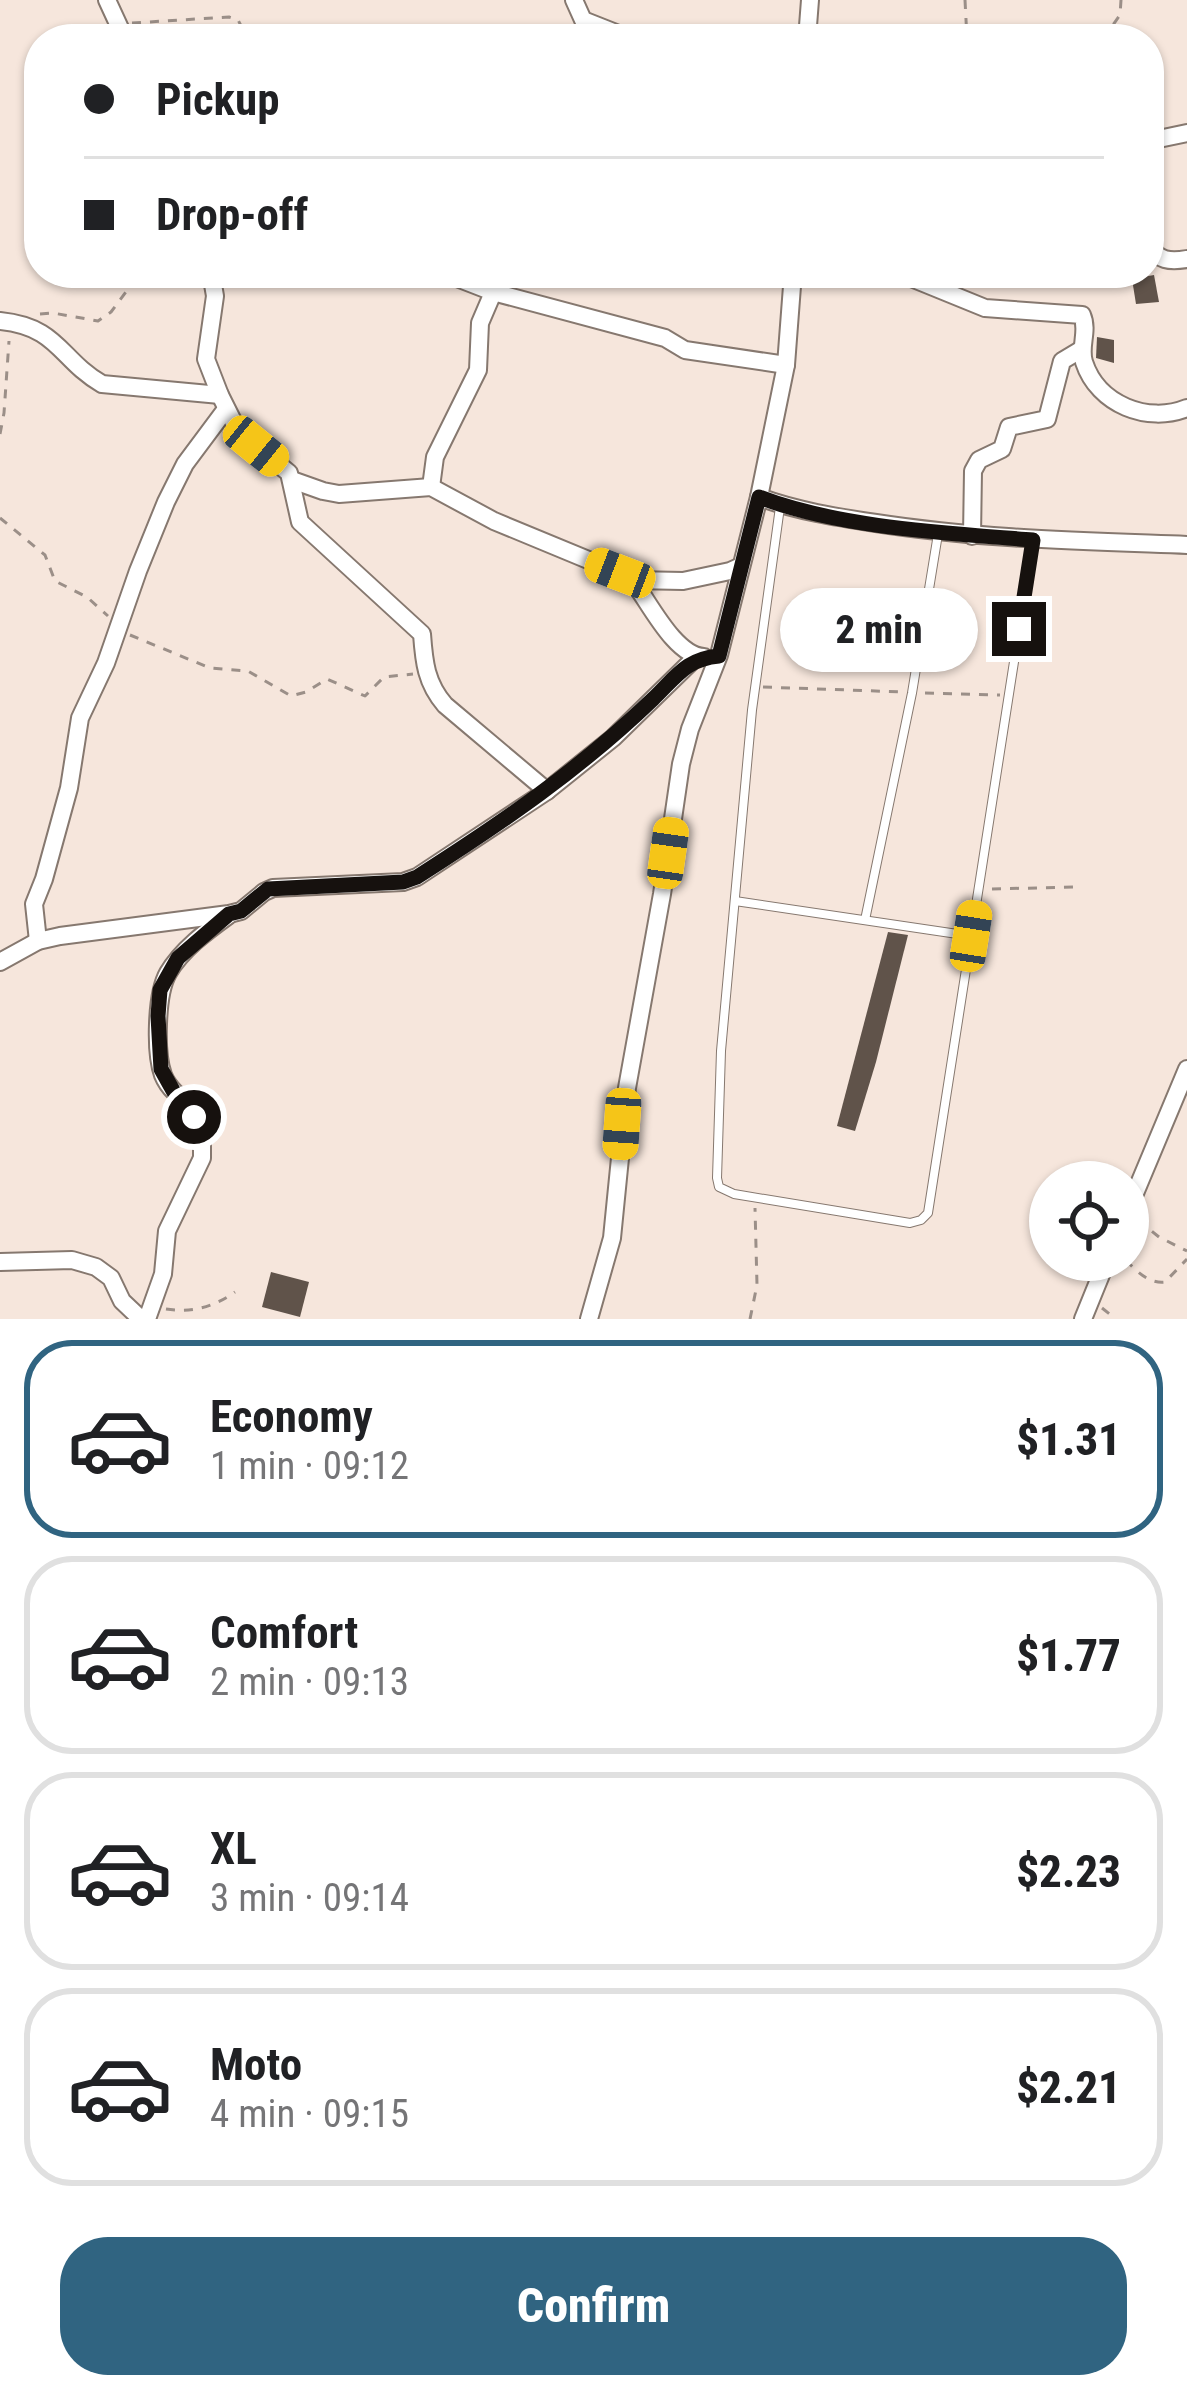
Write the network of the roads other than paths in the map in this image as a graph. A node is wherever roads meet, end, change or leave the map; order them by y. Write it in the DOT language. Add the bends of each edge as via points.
graph roads {
  1 [pos="574,0"];
  2 [pos="593,24"];
  3 [pos="214,288"];
  4 [pos="483,288"];
  5 [pos="494,288"];
  6 [pos="792,288"];
  7 [pos="935,288"];
  8 [pos="493,292"];
  9 [pos="8,321"];
  10 [pos="1082,349"];
  11 [pos="786,365"];
  12 [pos="223,402"];
  13 [pos="1187,408"];
  14 [pos="292,480"];
  15 [pos="430,487"];
  16 [pos="759,497"];
  17 [pos="781,505"];
  18 [pos="939,533"];
  19 [pos="972,536"];
  20 [pos="1033,540"];
  21 [pos="1187,545"];
  22 [pos="741,566"];
  23 [pos="632,580"];
  24 [pos="719,656"];
  25 [pos="696,658"];
  26 [pos="547,791"];
  27 [pos="735,901"];
  28 [pos="229,914"];
  29 [pos="865,920"];
  30 [pos="971,936"];
  31 [pos="38,941"];
  32 [pos="0,962"];
  33 [pos="1187,1069"];
  34 [pos="1149,1161"];
  35 [pos="0,1262"];
  36 [pos="1098,1281"];
  37 [pos="147,1315"];
  38 [pos="589,1319"];
  39 [pos="1083,1319"];
  1 -- 2 [label="street"];
  3 -- 12 [label="street" via="206,359"];
  4 -- 8 [label="street"];
  5 -- 8 [label="street"];
  6 -- 11 [label="street"];
  7 -- 10 [label="street" via="985,308 1082,315"];
  8 -- 11 [label="street" via="685,350"];
  8 -- 15 [label="street" via="480,323 478,370 435,457"];
  9 -- 12 [label="street" via="49,336 102,384"];
  10 -- 13 [label="street" via="1088,372 1115,403 1159,416"];
  10 -- 19 [label="street" via="1062,362 1047,418 1010,427 1002,449 975,466"];
  11 -- 16 [label="street"];
  12 -- 14 [label="street" via="244,436"];
  12 -- 31 [label="street" via="153,530 80,718 69,788 34,904"];
  14 -- 15 [label="street" via="339,494"];
  14 -- 26 [label="street" via="300,522 422,634 435,693"];
  15 -- 23 [label="street"];
  16 -- 17 [label="street"];
  16 -- 22 [label="street"];
  17 -- 18 [label="street"];
  17 -- 27 [label="lane"];
  18 -- 19 [label="street"];
  18 -- 29 [label="lane"];
  19 -- 20 [label="street"];
  20 -- 21 [label="street"];
  20 -- 30 [label="lane"];
  22 -- 23 [label="street" via="683,581"];
  22 -- 24 [label="street"];
  23 -- 25 [label="street"];
  24 -- 25 [label="street"];
  24 -- 38 [label="street" via="681,764 627,1088 612,1238"];
  25 -- 26 [label="street"];
  26 -- 28 [label="street" via="409,880 268,889"];
  27 -- 29 [label="lane"];
  27 -- 30 [label="lane" via="719,1186 910,1222 925,1217"];
  28 -- 31 [label="street"];
  28 -- 37 [label="street" via="178,958 160,990 161,1069 195,1109 192,1128 202,1151 166,1231 163,1274"];
  29 -- 30 [label="lane"];
  31 -- 32 [label="street"];
  33 -- 34 [label="street"];
  35 -- 37 [label="street" via="82,1262 106,1273 122,1301"];
  36 -- 39 [label="street"];
}
